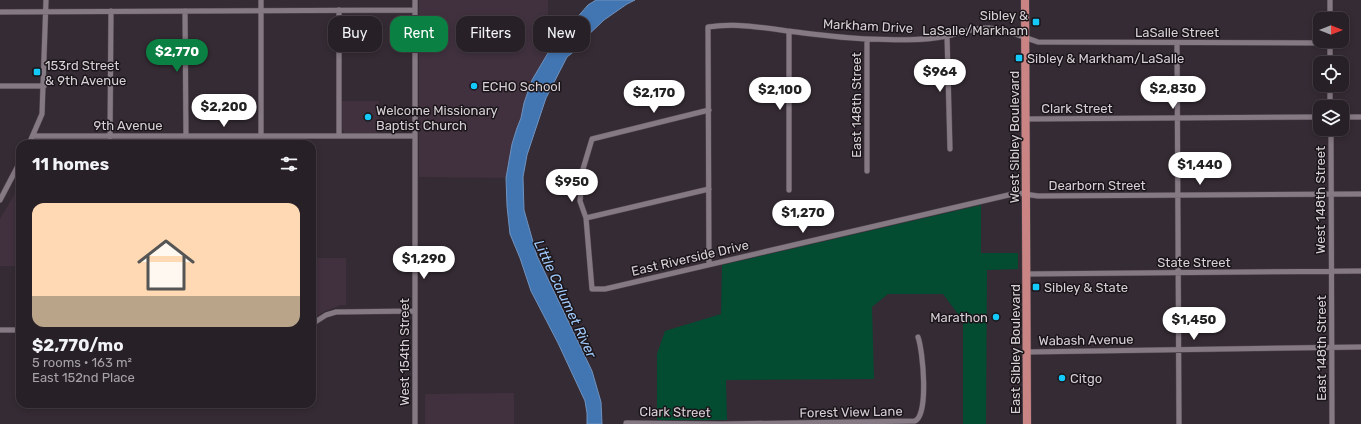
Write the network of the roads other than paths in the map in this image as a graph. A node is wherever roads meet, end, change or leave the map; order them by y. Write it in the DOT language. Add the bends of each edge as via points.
graph roads {
  1 [pos="46,0"];
  2 [pos="262,0"];
  3 [pos="415,0"];
  4 [pos="1025,0"];
  5 [pos="1330,0"];
  6 [pos="339,10"];
  7 [pos="415,10"];
  8 [pos="110,11"];
  9 [pos="185,11"];
  10 [pos="261,11"];
  11 [pos="0,12"];
  12 [pos="46,12"];
  13 [pos="1330,12"];
  14 [pos="789,31"];
  15 [pos="947,36"];
  16 [pos="1025,38"];
  17 [pos="867,39"];
  18 [pos="1313,42"];
  19 [pos="1177,43"];
  20 [pos="0,86"];
  21 [pos="44,86"];
  22 [pos="708,110"];
  23 [pos="1313,117"];
  24 [pos="1349,117"];
  25 [pos="1361,117"];
  26 [pos="1178,118"];
  27 [pos="1025,119"];
  28 [pos="33,136"];
  29 [pos="186,136"];
  30 [pos="261,136"];
  31 [pos="340,136"];
  32 [pos="415,136"];
  33 [pos="1331,136"];
  34 [pos="110,137"];
  35 [pos="31,140"];
  36 [pos="950,149"];
  37 [pos="16,170"];
  38 [pos="866,171"];
  39 [pos="709,189"];
  40 [pos="789,190"];
  41 [pos="1026,194"];
  42 [pos="1331,194"];
  43 [pos="1361,194"];
  44 [pos="1178,195"];
  45 [pos="0,200"];
  46 [pos="586,218"];
  47 [pos="709,265"];
  48 [pos="1331,272"];
  49 [pos="1361,272"];
  50 [pos="1179,273"];
  51 [pos="1026,274"];
  52 [pos="415,311"];
  53 [pos="316,321"];
  54 [pos="0,330"];
  55 [pos="16,330"];
  56 [pos="918,338"];
  57 [pos="1332,347"];
  58 [pos="1361,347"];
  59 [pos="1179,349"];
  60 [pos="1027,352"];
  61 [pos="626,423"];
  62 [pos="415,424"];
  63 [pos="723,424"];
  64 [pos="837,424"];
  65 [pos="1027,424"];
  66 [pos="1179,424"];
  67 [pos="1332,424"];
  1 -- 12 [label="street"];
  2 -- 10 [label="street"];
  3 -- 7 [label="street, West 154th Street"];
  4 -- 16 [label="main road, West Sibley Boulevard"];
  5 -- 13 [label="street"];
  6 -- 7 [label="street"];
  6 -- 10 [label="street"];
  6 -- 31 [label="street"];
  7 -- 32 [label="street, West 154th Street"];
  8 -- 9 [label="street"];
  8 -- 12 [label="street"];
  8 -- 34 [label="street"];
  9 -- 10 [label="street"];
  9 -- 29 [label="street"];
  10 -- 30 [label="street"];
  11 -- 12 [label="street"];
  12 -- 21 [label="street"];
  14 -- 17 [label="street, Markham Drive"];
  14 -- 22 [label="street, Markham Drive" via="744,25 723,24 708,27"];
  14 -- 40 [label="street"];
  15 -- 16 [label="street, Markham Drive" via="965,30 989,28"];
  15 -- 17 [label="street, Markham Drive" via="920,40"];
  15 -- 36 [label="street"];
  16 -- 19 [label="street, LaSalle Street" via="1038,42"];
  16 -- 27 [label="main road, West Sibley Boulevard"];
  17 -- 38 [label="street, East 148th Street"];
  18 -- 19 [label="street, LaSalle Street"];
  19 -- 26 [label="street"];
  20 -- 21 [label="street"];
  21 -- 28 [label="street" via="42,114"];
  22 -- 39 [label="street"];
  22 -- 46 [label="street" via="592,139 583,169 580,201"];
  23 -- 26 [label="street, Clark Street"];
  24 -- 25 [label="street"];
  26 -- 27 [label="street, Clark Street"];
  26 -- 44 [label="street"];
  27 -- 41 [label="main road, West Sibley Boulevard"];
  28 -- 34 [label="street, 9th Avenue"];
  28 -- 35 [label="street"];
  29 -- 30 [label="street, 9th Avenue"];
  29 -- 34 [label="street, 9th Avenue"];
  30 -- 31 [label="street, 9th Avenue"];
  31 -- 32 [label="street, 9th Avenue"];
  32 -- 52 [label="street, West 154th Street"];
  33 -- 42 [label="street, West 148th Street"];
  37 -- 45 [label="street"];
  39 -- 46 [label="street"];
  39 -- 47 [label="street"];
  41 -- 44 [label="street, Dearborn Street"];
  41 -- 47 [label="street, East Riverside Drive" via="1017,193"];
  41 -- 51 [label="main road, West Sibley Boulevard"];
  42 -- 43 [label="street, Dearborn Street"];
  42 -- 44 [label="street, Dearborn Street"];
  42 -- 48 [label="street, West 148th Street"];
  44 -- 50 [label="street"];
  46 -- 47 [label="street, East Riverside Drive" via="592,289 605,289"];
  48 -- 49 [label="street, State Street"];
  48 -- 50 [label="street, State Street"];
  48 -- 57 [label="street, East 148th Street"];
  50 -- 51 [label="street, State Street"];
  50 -- 59 [label="street"];
  51 -- 60 [label="main road, East Sibley Boulevard"];
  52 -- 53 [label="street" via="336,312"];
  52 -- 62 [label="street, West 154th Street"];
  54 -- 55 [label="street"];
  56 -- 64 [label="street, Forest View Lane" via="923,362 922,410 919,420"];
  57 -- 58 [label="street, Wabash Avenue"];
  57 -- 59 [label="street, Wabash Avenue"];
  57 -- 67 [label="street, East 148th Street"];
  59 -- 60 [label="street, Wabash Avenue"];
  59 -- 66 [label="street"];
  60 -- 65 [label="main road, East Sibley Boulevard"];
  61 -- 63 [label="street, Clark Street"];
  63 -- 64 [label="street, Forest View Lane"];
}
